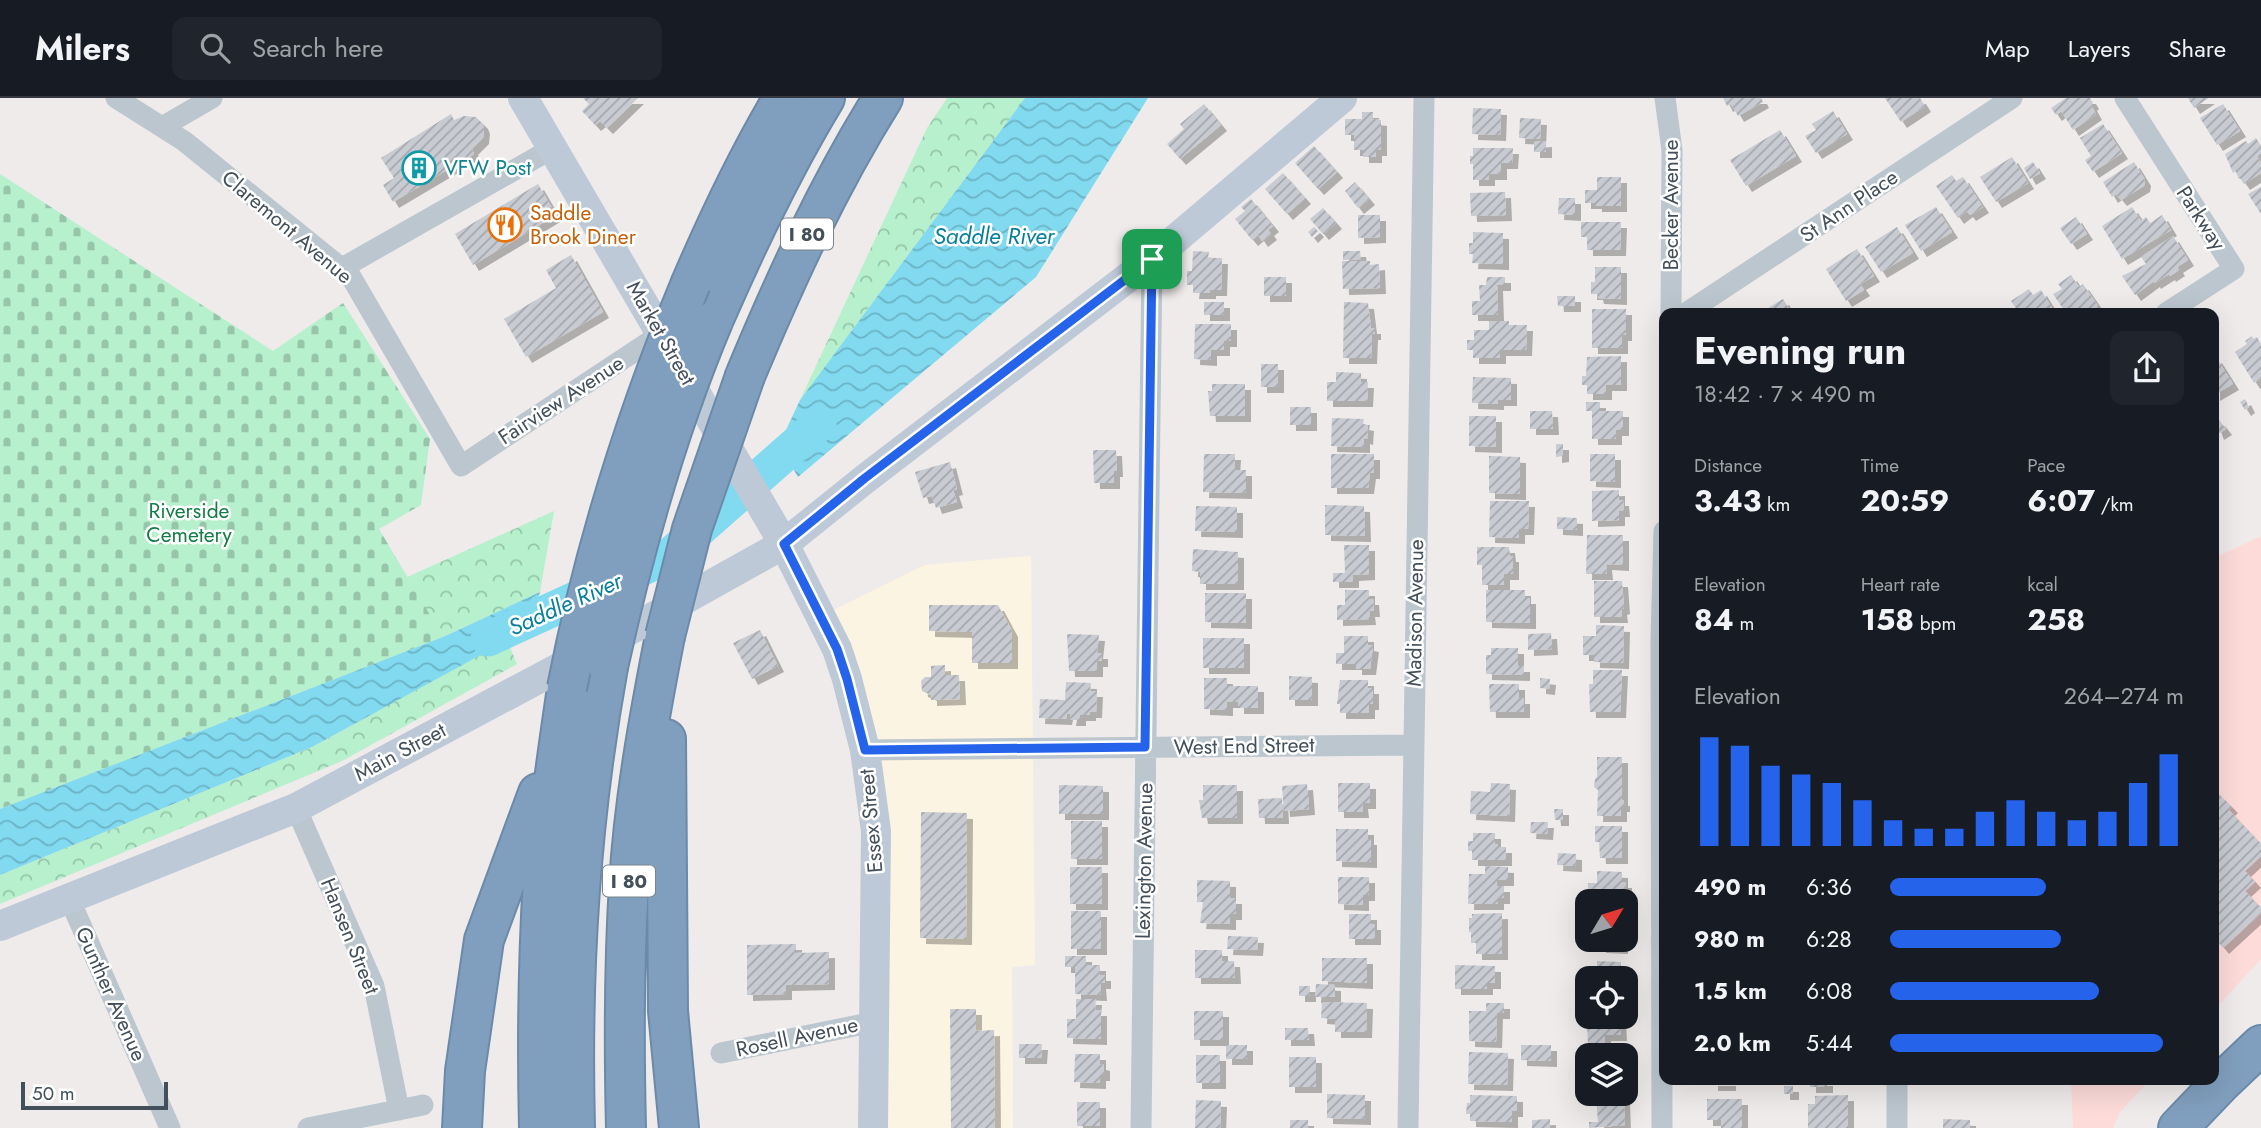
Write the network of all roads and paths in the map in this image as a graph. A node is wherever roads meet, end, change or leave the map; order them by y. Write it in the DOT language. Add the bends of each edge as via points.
graph roads {
  1 [pos="116,98"];
  2 [pos="212,98"];
  3 [pos="523,98"];
  4 [pos="783,98"];
  5 [pos="825,98"];
  6 [pos="883,98"];
  7 [pos="1342,98"];
  8 [pos="1424,98"];
  9 [pos="1665,98"];
  10 [pos="2012,98"];
  11 [pos="2125,98"];
  12 [pos="162,127"];
  13 [pos="553,148"];
  14 [pos="1152,259"];
  15 [pos="342,268"];
  16 [pos="1671,308"];
  17 [pos="1694,308"];
  18 [pos="2174,308"];
  19 [pos="661,334"];
  20 [pos="734,459"];
  21 [pos="461,466"];
  22 [pos="777,532"];
  23 [pos="665,636"];
  24 [pos="560,732"];
  25 [pos="1412,745"];
  26 [pos="1145,747"];
  27 [pos="865,750"];
  28 [pos="296,808"];
  29 [pos="69,898"];
  30 [pos="0,926"];
  31 [pos="874,1021"];
  32 [pos="2261,1045"];
  33 [pos="720,1053"];
  34 [pos="2261,1077"];
  35 [pos="1662,1085"];
  36 [pos="1897,1085"];
  37 [pos="423,1105"];
  38 [pos="399,1110"];
  39 [pos="170,1128"];
  40 [pos="308,1128"];
  41 [pos="462,1128"];
  42 [pos="539,1128"];
  43 [pos="575,1128"];
  44 [pos="626,1128"];
  45 [pos="679,1128"];
  46 [pos="873,1128"];
  47 [pos="1141,1128"];
  48 [pos="1408,1128"];
  49 [pos="1662,1128"];
  50 [pos="1897,1128"];
  51 [pos="2178,1128"];
  52 [pos="2211,1128"];
  1 -- 12 [label="street, Claremont Avenue"];
  2 -- 12 [label="street"];
  3 -- 13 [label="street, Market Street"];
  4 -- 24 [label="highway, bridge" via="691,283 624,461 592,573"];
  5 -- 43 [label="highway, I 80, bridge" via="770,198 713,321 660,463 628,579 593,753 579,883"];
  6 -- 23 [label="highway, I 80, bridge" via="813,222 745,376 692,528"];
  7 -- 14 [label="street, Main Street"];
  8 -- 25 [label="street, Madison Avenue"];
  9 -- 16 [label="street, Becker Avenue" via="1672,150"];
  10 -- 17 [label="street, St Ann Place"];
  11 -- 18 [label="street, Parkway" via="2234,269"];
  12 -- 15 [label="street, Claremont Avenue"];
  13 -- 15 [label="street"];
  13 -- 19 [label="street, Market Street"];
  14 -- 22 [label="street, Main Street" via="865,478"];
  14 -- 26 [label="street, Lexington Avenue"];
  15 -- 21 [label="street, Claremont Avenue"];
  19 -- 20 [label="street, Market Street"];
  19 -- 21 [label="street, Fairview Avenue"];
  20 -- 22 [label="street, Essex Street"];
  22 -- 27 [label="street, Essex Street" via="837,649"];
  22 -- 28 [label="street, Main Street" via="626,632"];
  23 -- 44 [label="highway, I 80" via="643,760 629,883"];
  23 -- 45 [label="highway" via="668,1011"];
  24 -- 41 [label="highway" via="484,940 465,1071"];
  24 -- 42 [label="highway" via="539,946"];
  25 -- 26 [label="street, West End Street"];
  25 -- 48 [label="street, Madison Avenue"];
  26 -- 27 [label="street, West End Street"];
  26 -- 47 [label="street, Lexington Avenue"];
  27 -- 31 [label="street, Essex Street" via="876,831"];
  28 -- 29 [label="street, Main Street"];
  28 -- 38 [label="street, Hansen Street" via="374,986"];
  29 -- 30 [label="street, Main Street"];
  29 -- 39 [label="street, Gunther Avenue"];
  31 -- 33 [label="street, Rosell Avenue"];
  31 -- 46 [label="street, Essex Street"];
  32 -- 51 [label="highway"];
  34 -- 52 [label="highway"];
  35 -- 49 [label="street"];
  36 -- 50 [label="street"];
  37 -- 38 [label="street"];
  38 -- 40 [label="street"];
}
